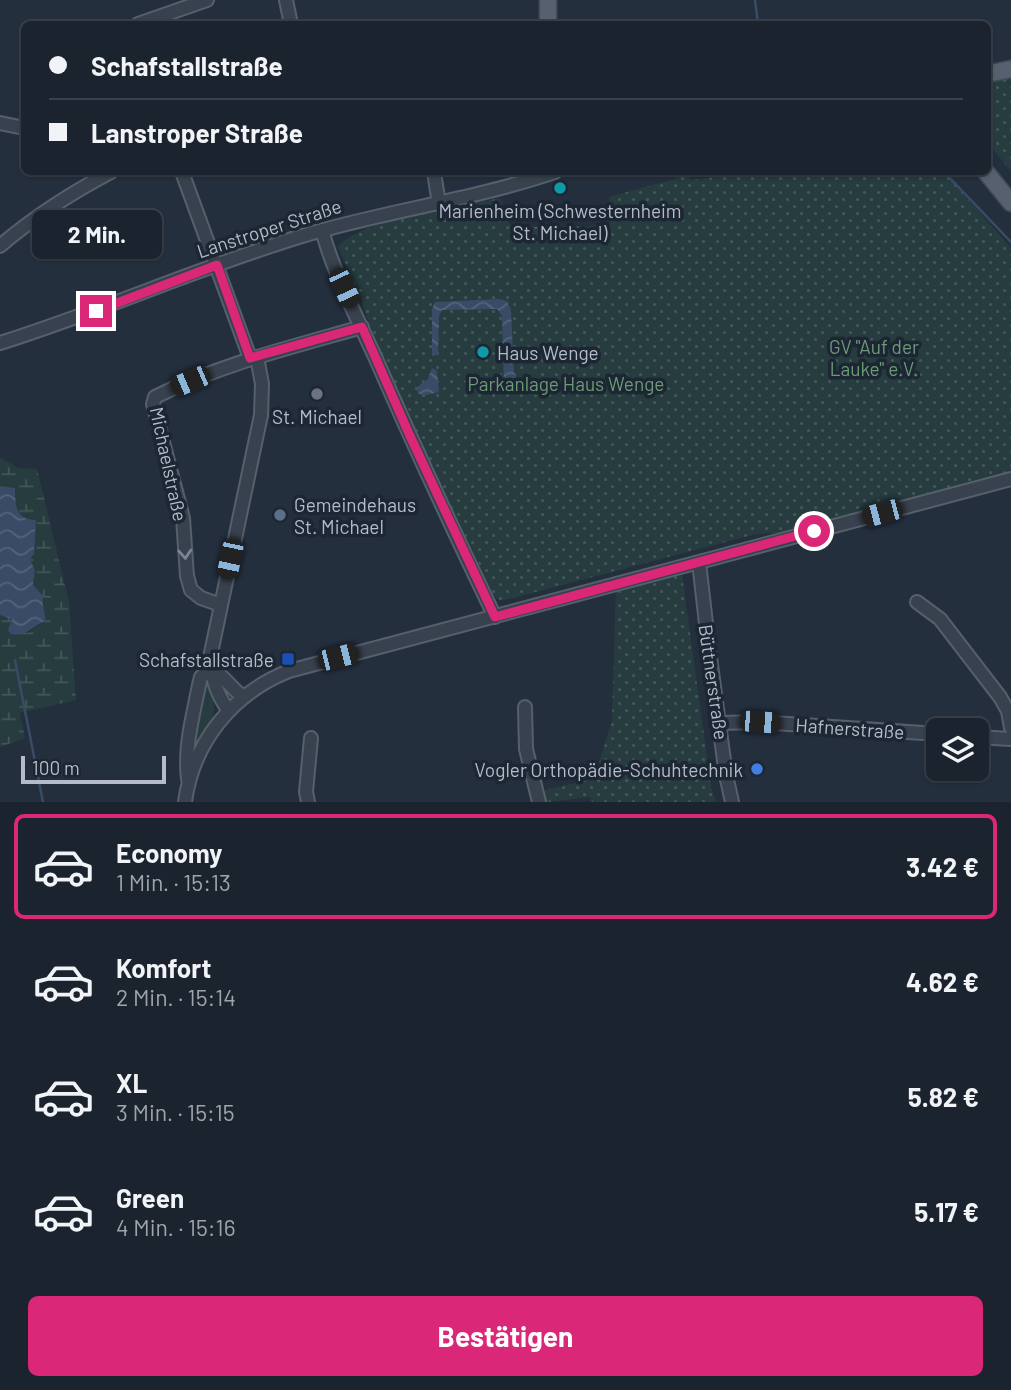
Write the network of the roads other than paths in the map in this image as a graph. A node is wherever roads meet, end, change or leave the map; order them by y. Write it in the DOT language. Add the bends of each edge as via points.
graph roads {
  1 [pos="207,0"];
  2 [pos="286,0"];
  3 [pos="548,0"];
  4 [pos="147,21"];
  5 [pos="290,21"];
  6 [pos="548,21"];
  7 [pos="1011,69"];
  8 [pos="991,73"];
  9 [pos="0,123"];
  10 [pos="21,127"];
  11 [pos="105,175"];
  12 [pos="183,175"];
  13 [pos="434,175"];
  14 [pos="544,175"];
  15 [pos="988,175"];
  16 [pos="1011,203"];
  17 [pos="439,204"];
  18 [pos="322,230"];
  19 [pos="0,246"];
  20 [pos="217,265"];
  21 [pos="362,327"];
  22 [pos="0,344"];
  23 [pos="254,358"];
  24 [pos="1011,479"];
  25 [pos="699,562"];
  26 [pos="917,602"];
  27 [pos="221,605"];
  28 [pos="495,617"];
  29 [pos="212,669"];
  30 [pos="243,697"];
  31 [pos="524,707"];
  32 [pos="229,711"];
  33 [pos="720,723"];
  34 [pos="1011,728"];
  35 [pos="926,733"];
  36 [pos="311,738"];
  37 [pos="989,738"];
  38 [pos="1011,740"];
  39 [pos="188,779"];
  40 [pos="186,802"];
  41 [pos="308,802"];
  42 [pos="539,802"];
  43 [pos="732,802"];
  1 -- 4 [label="street"];
  2 -- 5 [label="street"];
  3 -- 6 [label="main road"];
  7 -- 8 [label="main road"];
  9 -- 10 [label="street"];
  11 -- 19 [label="street" via="71,192"];
  12 -- 20 [label="street"];
  13 -- 17 [label="street"];
  14 -- 17 [label="street, Lanstroper Straße"];
  15 -- 16 [label="main road"];
  17 -- 18 [label="street, Lanstroper Straße"];
  18 -- 20 [label="street, Lanstroper Straße"];
  18 -- 21 [label="street"];
  20 -- 22 [label="street, Lanstroper Straße"];
  20 -- 23 [label="street"];
  21 -- 23 [label="street, Michaelstraße"];
  21 -- 28 [label="street"];
  23 -- 27 [label="street" via="262,384 261,415"];
  23 -- 27 [label="street, Michaelstraße, one-way" via="175,387 155,397 153,404 183,518 191,590"];
  24 -- 25 [label="street"];
  25 -- 28 [label="street"];
  25 -- 33 [label="street, Büttnerstraße"];
  26 -- 34 [label="street" via="940,619 1000,697"];
  27 -- 29 [label="street"];
  28 -- 30 [label="street" via="309,664 277,676"];
  29 -- 30 [label="street"];
  29 -- 32 [label="street" via="215,688"];
  29 -- 39 [label="street" via="199,685 189,735"];
  30 -- 32 [label="street"];
  31 -- 42 [label="street" via="526,749"];
  32 -- 39 [label="street" via="206,741"];
  33 -- 35 [label="street, Hafnerstraße"];
  33 -- 43 [label="street, Büttnerstraße"];
  36 -- 41 [label="street"];
  37 -- 38 [label="street"];
  39 -- 40 [label="street"];
}
